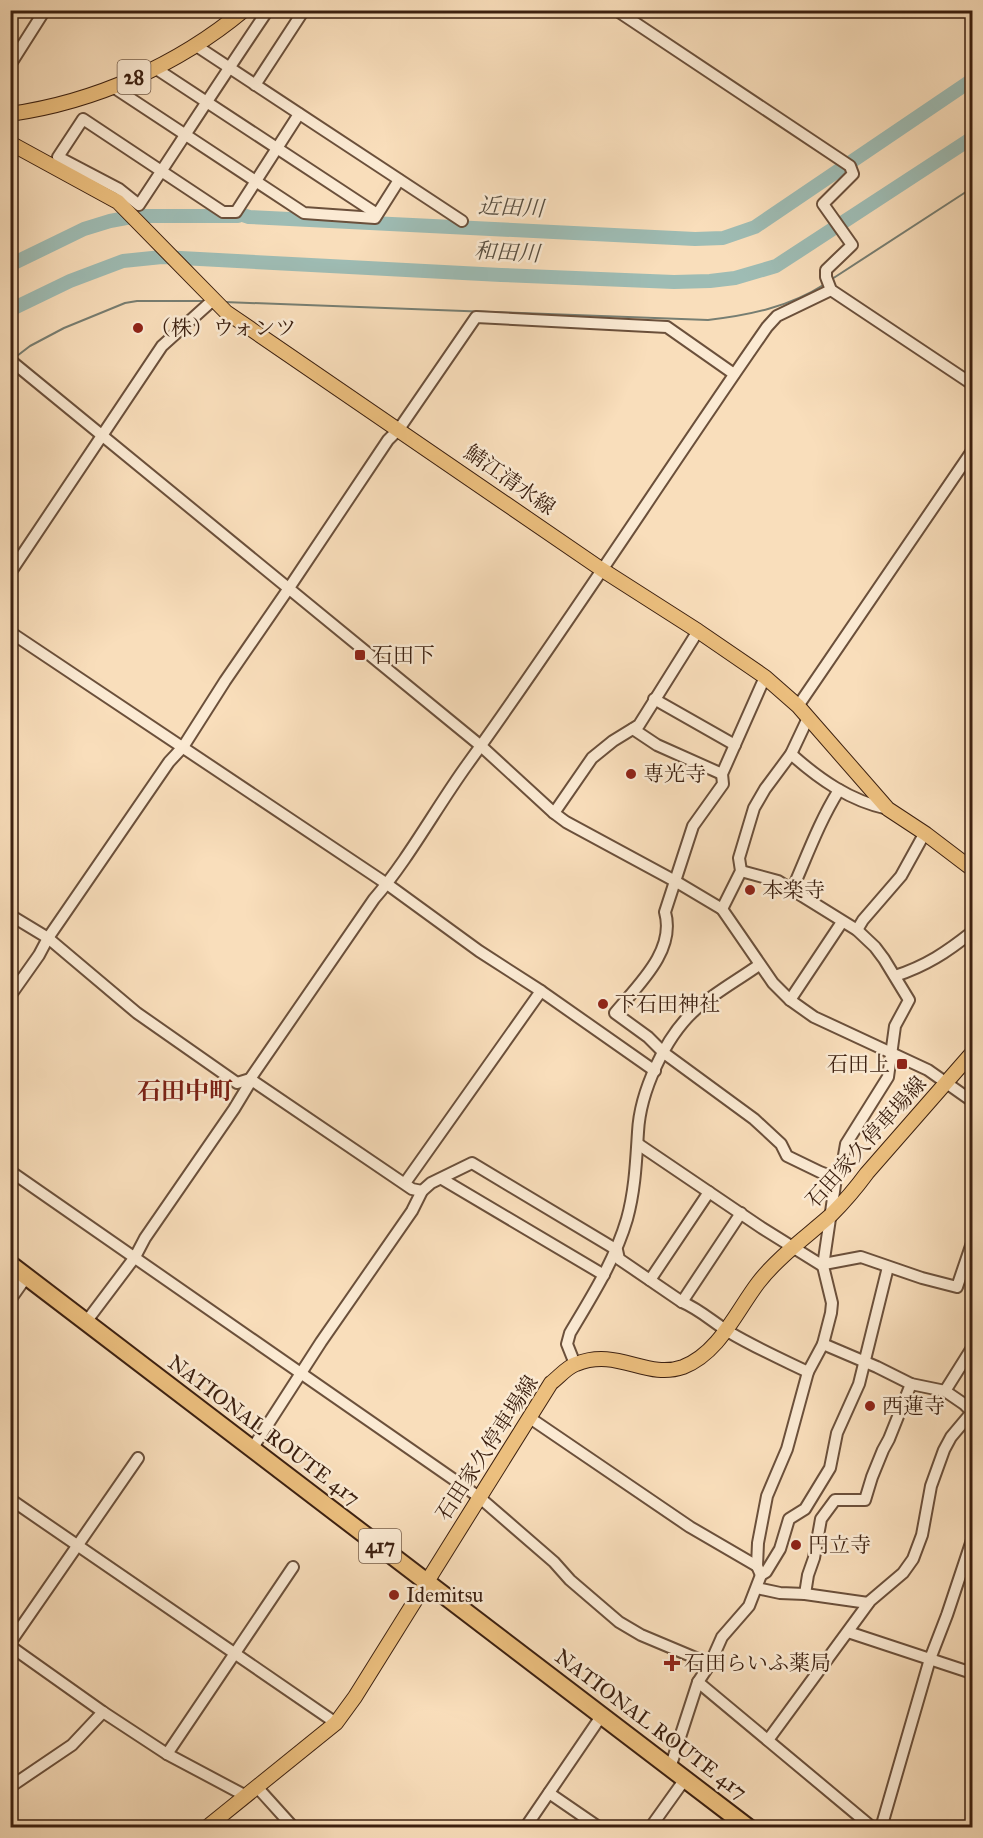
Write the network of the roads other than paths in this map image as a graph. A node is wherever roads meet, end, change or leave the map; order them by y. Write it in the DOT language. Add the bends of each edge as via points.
graph roads {
  1 [pos="39,10"];
  2 [pos="244,10"];
  3 [pos="268,10"];
  4 [pos="304,10"];
  5 [pos="616,10"];
  6 [pos="195,45"];
  7 [pos="10,65"];
  8 [pos="155,68"];
  9 [pos="229,68"];
  10 [pos="255,85"];
  11 [pos="113,87"];
  12 [pos="207,102"];
  13 [pos="10,114"];
  14 [pos="300,114"];
  15 [pos="185,135"];
  16 [pos="10,143"];
  17 [pos="277,148"];
  18 [pos="161,171"];
  19 [pos="399,180"];
  20 [pos="256,182"];
  21 [pos="377,214"];
  22 [pos="462,221"];
  23 [pos="831,290"];
  24 [pos="213,300"];
  25 [pos="10,360"];
  26 [pos="734,374"];
  27 [pos="972,384"];
  28 [pos="399,429"];
  29 [pos="103,436"];
  30 [pos="972,451"];
  31 [pos="602,569"];
  32 [pos="10,573"];
  33 [pos="289,588"];
  34 [pos="699,631"];
  35 [pos="10,632"];
  36 [pos="765,677"];
  37 [pos="654,699"];
  38 [pos="798,706"];
  39 [pos="808,718"];
  40 [pos="633,729"];
  41 [pos="735,745"];
  42 [pos="481,746"];
  43 [pos="183,747"];
  44 [pos="791,754"];
  45 [pos="722,774"];
  46 [pos="839,790"];
  47 [pos="888,809"];
  48 [pos="554,813"];
  49 [pos="926,834"];
  50 [pos="972,869"];
  51 [pos="741,871"];
  52 [pos="675,881"];
  53 [pos="387,884"];
  54 [pos="792,890"];
  55 [pos="722,909"];
  56 [pos="10,915"];
  57 [pos="842,922"];
  58 [pos="857,930"];
  59 [pos="972,932"];
  60 [pos="48,938"];
  61 [pos="759,965"];
  62 [pos="895,976"];
  63 [pos="541,991"];
  64 [pos="10,996"];
  65 [pos="790,1000"];
  66 [pos="664,1053"];
  67 [pos="972,1053"];
  68 [pos="892,1054"];
  69 [pos="655,1071"];
  70 [pos="251,1080"];
  71 [pos="947,1085"];
  72 [pos="972,1101"];
  73 [pos="638,1144"];
  74 [pos="10,1172"];
  75 [pos="836,1178"];
  76 [pos="442,1179"];
  77 [pos="405,1183"];
  78 [pos="422,1191"];
  79 [pos="709,1192"];
  80 [pos="741,1213"];
  81 [pos="831,1214"];
  82 [pos="972,1243"];
  83 [pos="792,1247"];
  84 [pos="617,1250"];
  85 [pos="135,1257"];
  86 [pos="10,1264"];
  87 [pos="824,1265"];
  88 [pos="888,1267"];
  89 [pos="604,1275"];
  90 [pos="27,1276"];
  91 [pos="650,1280"];
  92 [pos="10,1300"];
  93 [pos="682,1302"];
  94 [pos="86,1322"];
  95 [pos="725,1330"];
  96 [pos="823,1344"];
  97 [pos="972,1348"];
  98 [pos="865,1361"];
  99 [pos="575,1364"];
  100 [pos="808,1372"];
  101 [pos="300,1374"];
  102 [pos="911,1384"];
  103 [pos="945,1391"];
  104 [pos="972,1412"];
  105 [pos="530,1418"];
  106 [pos="252,1449"];
  107 [pos="138,1458"];
  108 [pos="479,1497"];
  109 [pos="10,1499"];
  110 [pos="972,1540"];
  111 [pos="78,1545"];
  112 [pos="293,1567"];
  113 [pos="759,1571"];
  114 [pos="427,1581"];
  115 [pos="757,1588"];
  116 [pos="805,1594"];
  117 [pos="868,1603"];
  118 [pos="848,1632"];
  119 [pos="10,1645"];
  120 [pos="235,1653"];
  121 [pos="930,1659"];
  122 [pos="710,1664"];
  123 [pos="972,1673"];
  124 [pos="698,1682"];
  125 [pos="103,1712"];
  126 [pos="602,1715"];
  127 [pos="336,1723"];
  128 [pos="768,1740"];
  129 [pos="167,1754"];
  130 [pos="670,1768"];
  131 [pos="685,1779"];
  132 [pos="10,1786"];
  133 [pos="252,1792"];
  134 [pos="549,1792"];
  135 [pos="10,1822"];
  136 [pos="14,1827"];
  137 [pos="206,1827"];
  138 [pos="294,1827"];
  139 [pos="525,1827"];
  140 [pos="600,1827"];
  141 [pos="650,1827"];
  142 [pos="749,1827"];
  143 [pos="873,1827"];
  144 [pos="881,1827"];
  1 -- 7 [label="street" via="43,13"];
  2 -- 6 [label="main road, 28"];
  3 -- 9 [label="street"];
  4 -- 10 [label="street"];
  5 -- 23 [label="street" via="850,166 853,174 823,204 852,245 826,270"];
  6 -- 8 [label="main road, 28"];
  6 -- 9 [label="street"];
  8 -- 11 [label="main road, 28"];
  8 -- 12 [label="street"];
  9 -- 10 [label="street"];
  9 -- 12 [label="street"];
  10 -- 14 [label="street"];
  11 -- 13 [label="main road, 28" via="58,105"];
  11 -- 15 [label="street"];
  12 -- 15 [label="street"];
  12 -- 17 [label="street"];
  14 -- 17 [label="street"];
  14 -- 19 [label="street"];
  15 -- 18 [label="street"];
  15 -- 20 [label="street"];
  16 -- 24 [label="main road, 鯖江清水線" via="112,198"];
  17 -- 20 [label="street"];
  17 -- 21 [label="street"];
  18 -- 18 [label="street" via="83,119 58,157 119,189 139,205"];
  18 -- 20 [label="street" via="223,212 236,212"];
  19 -- 21 [label="street"];
  19 -- 22 [label="street"];
  20 -- 21 [label="street" via="303,213 375,218"];
  23 -- 26 [label="street" via="777,316"];
  23 -- 27 [label="street"];
  24 -- 28 [label="main road, 鯖江清水線"];
  24 -- 29 [label="street" via="162,346"];
  25 -- 29 [label="street"];
  26 -- 28 [label="street" via="667,327 476,317"];
  26 -- 31 [label="street"];
  28 -- 31 [label="main road, 鯖江清水線"];
  28 -- 33 [label="street"];
  29 -- 32 [label="street"];
  29 -- 33 [label="street"];
  30 -- 38 [label="street"];
  31 -- 34 [label="main road, 鯖江清水線"];
  31 -- 42 [label="street"];
  33 -- 42 [label="street"];
  33 -- 43 [label="street"];
  34 -- 36 [label="main road, 鯖江清水線"];
  34 -- 37 [label="street"];
  35 -- 43 [label="street"];
  36 -- 38 [label="main road, 鯖江清水線"];
  36 -- 41 [label="street"];
  37 -- 40 [label="street"];
  37 -- 41 [label="street"];
  38 -- 39 [label="main road, 鯖江清水線"];
  39 -- 44 [label="street"];
  39 -- 47 [label="main road, 鯖江清水線"];
  40 -- 45 [label="street" via="657,745"];
  40 -- 48 [label="street" via="592,758"];
  41 -- 45 [label="street"];
  42 -- 48 [label="street"];
  42 -- 53 [label="street"];
  43 -- 53 [label="street"];
  43 -- 60 [label="street"];
  44 -- 46 [label="street"];
  44 -- 51 [label="street" via="754,808 739,858"];
  45 -- 52 [label="street" via="723,784 693,826"];
  46 -- 47 [label="street"];
  46 -- 54 [label="street" via="810,844"];
  47 -- 49 [label="main road, 鯖江清水線"];
  48 -- 52 [label="street"];
  49 -- 50 [label="main road, 鯖江清水線"];
  49 -- 58 [label="street" via="901,876"];
  51 -- 54 [label="street" via="778,881"];
  51 -- 55 [label="street"];
  52 -- 55 [label="street"];
  52 -- 66 [label="street" via="665,912 666,943 654,966 615,1013"];
  53 -- 63 [label="street"];
  53 -- 70 [label="street"];
  54 -- 57 [label="street"];
  55 -- 61 [label="street"];
  56 -- 60 [label="street"];
  57 -- 58 [label="street"];
  57 -- 65 [label="street"];
  58 -- 62 [label="street" via="875,947"];
  59 -- 62 [label="street" via="941,956"];
  60 -- 64 [label="street"];
  60 -- 70 [label="street" via="136,1013 237,1083"];
  61 -- 65 [label="street"];
  61 -- 66 [label="street" via="697,1008"];
  62 -- 68 [label="street" via="909,1000 895,1026"];
  63 -- 69 [label="street"];
  63 -- 77 [label="street"];
  65 -- 68 [label="street" via="814,1017"];
  66 -- 69 [label="street"];
  66 -- 75 [label="street" via="754,1119 781,1144 787,1156"];
  67 -- 71 [label="main road, 石田家久停車場線"];
  68 -- 71 [label="street" via="928,1070"];
  68 -- 75 [label="street" via="888,1077 846,1144"];
  69 -- 73 [label="street" via="642,1107"];
  70 -- 77 [label="street"];
  70 -- 85 [label="street"];
  71 -- 72 [label="street"];
  71 -- 81 [label="main road, 石田家久停車場線"];
  73 -- 79 [label="street"];
  73 -- 84 [label="street" via="628,1217"];
  74 -- 85 [label="street"];
  75 -- 81 [label="street"];
  76 -- 78 [label="street"];
  76 -- 84 [label="street" via="472,1163"];
  76 -- 89 [label="street"];
  77 -- 78 [label="street"];
  78 -- 101 [label="street"];
  79 -- 80 [label="street"];
  79 -- 91 [label="street"];
  80 -- 83 [label="street"];
  80 -- 93 [label="street"];
  81 -- 83 [label="main road, 石田家久停車場線"];
  81 -- 87 [label="street"];
  82 -- 88 [label="street" via="957,1287"];
  83 -- 87 [label="street"];
  83 -- 95 [label="main road, 石田家久停車場線" via="759,1282"];
  84 -- 89 [label="street"];
  84 -- 91 [label="street" via="619,1259"];
  85 -- 94 [label="street"];
  85 -- 101 [label="street"];
  86 -- 90 [label="highway, NATIONAL ROUTE 417 / 417"];
  87 -- 88 [label="street" via="861,1257"];
  87 -- 96 [label="street" via="832,1303"];
  88 -- 98 [label="street"];
  89 -- 99 [label="street" via="570,1333 567,1344"];
  90 -- 92 [label="street"];
  90 -- 94 [label="highway, NATIONAL ROUTE 417 / 417"];
  91 -- 93 [label="street"];
  93 -- 95 [label="street"];
  94 -- 106 [label="highway, NATIONAL ROUTE 417 / 417"];
  95 -- 99 [label="main road, 石田家久停車場線" via="703,1357 673,1370 615,1359"];
  95 -- 100 [label="street"];
  96 -- 98 [label="street"];
  96 -- 100 [label="street"];
  97 -- 103 [label="street"];
  98 -- 102 [label="street"];
  98 -- 113 [label="street" via="860,1384 837,1433 825,1478 805,1509 789,1519 780,1549 766,1572"];
  99 -- 105 [label="main road, 石田家久停車場線" via="551,1383"];
  100 -- 113 [label="street" via="787,1449 767,1496 758,1543"];
  101 -- 106 [label="street"];
  101 -- 108 [label="street"];
  102 -- 103 [label="street"];
  102 -- 116 [label="street" via="865,1500 835,1500 821,1519"];
  103 -- 104 [label="street"];
  104 -- 117 [label="street" via="944,1450 914,1559"];
  105 -- 108 [label="main road, 石田家久停車場線"];
  105 -- 113 [label="street"];
  106 -- 114 [label="highway, NATIONAL ROUTE 417 / 417"];
  107 -- 111 [label="street"];
  108 -- 114 [label="main road, 石田家久停車場線"];
  108 -- 122 [label="street" via="619,1622"];
  109 -- 111 [label="street"];
  110 -- 121 [label="street"];
  111 -- 119 [label="street"];
  111 -- 120 [label="street"];
  112 -- 120 [label="street"];
  113 -- 115 [label="street"];
  114 -- 126 [label="highway, NATIONAL ROUTE 417 / 417"];
  114 -- 127 [label="main road, 石田家久停車場線"];
  115 -- 116 [label="street"];
  115 -- 122 [label="street" via="749,1606 722,1637"];
  116 -- 117 [label="street"];
  117 -- 118 [label="street"];
  118 -- 121 [label="street"];
  118 -- 128 [label="street"];
  119 -- 125 [label="street"];
  120 -- 127 [label="street"];
  120 -- 129 [label="street"];
  121 -- 123 [label="street"];
  121 -- 144 [label="street"];
  122 -- 124 [label="street"];
  124 -- 128 [label="street"];
  124 -- 130 [label="street"];
  125 -- 129 [label="street"];
  125 -- 132 [label="street" via="72,1745"];
  126 -- 130 [label="highway, NATIONAL ROUTE 417 / 417"];
  126 -- 134 [label="street"];
  127 -- 133 [label="main road, 石田家久停車場線"];
  128 -- 143 [label="street"];
  129 -- 133 [label="street"];
  130 -- 131 [label="highway, NATIONAL ROUTE 417 / 417"];
  131 -- 141 [label="street"];
  131 -- 142 [label="highway, NATIONAL ROUTE 417 / 417"];
  133 -- 137 [label="main road, 石田家久停車場線"];
  133 -- 138 [label="street"];
  134 -- 139 [label="street"];
  134 -- 140 [label="street"];
  135 -- 136 [label="street"];
}
